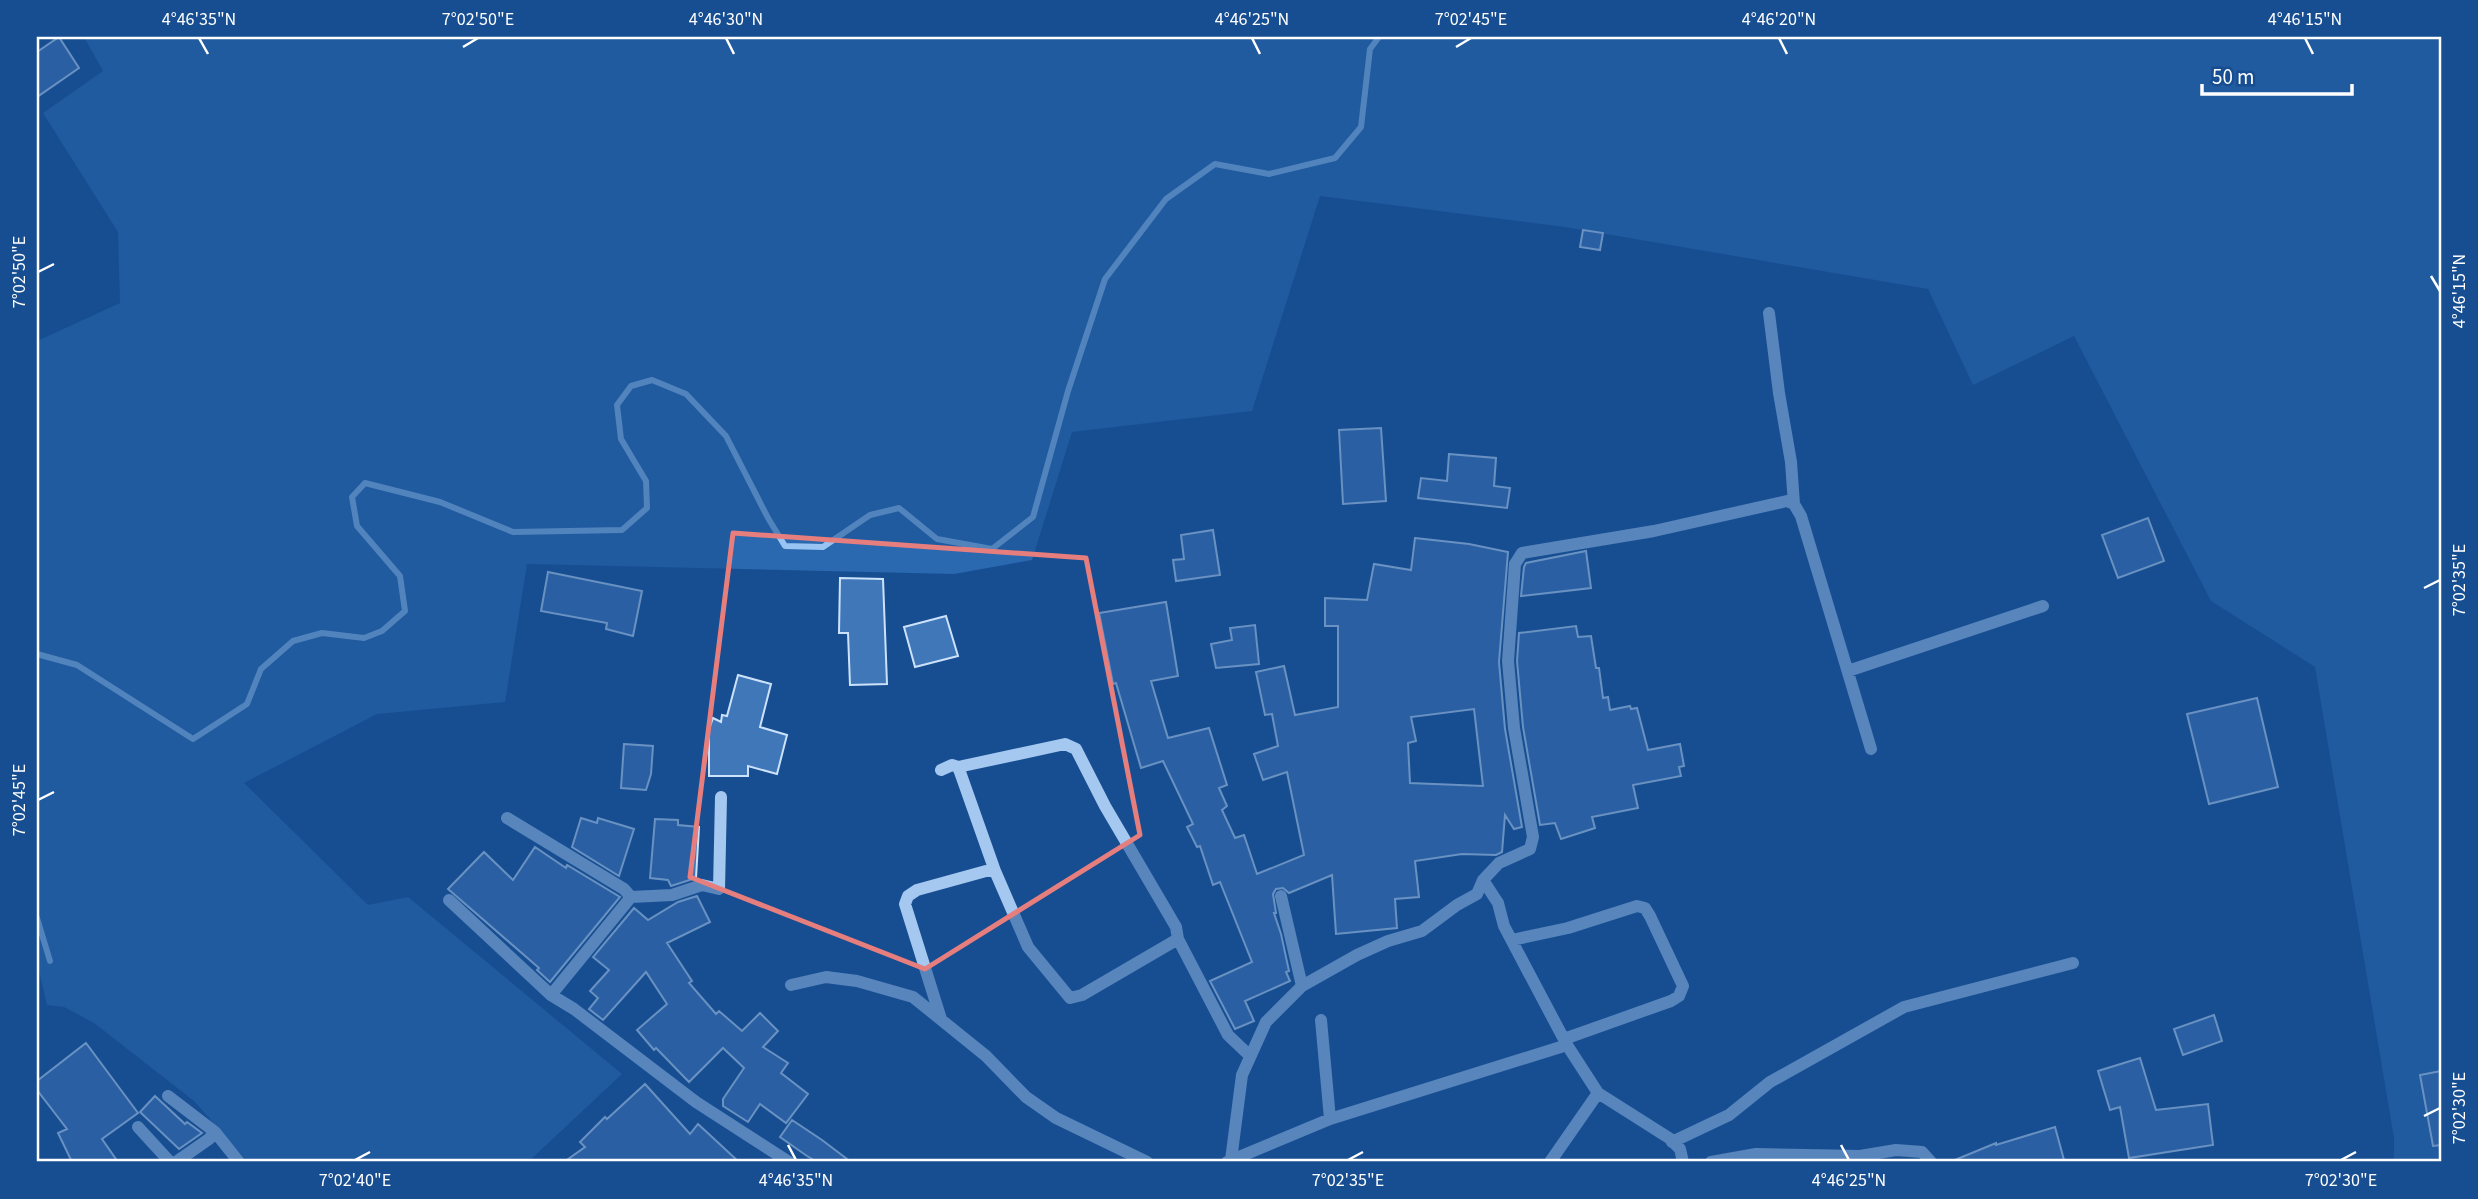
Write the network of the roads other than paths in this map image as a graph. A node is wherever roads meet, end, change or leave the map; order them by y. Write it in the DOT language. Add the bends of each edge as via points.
graph roads {
  1 [pos="1769,313"];
  2 [pos="1794,504"];
  3 [pos="2043,606"];
  4 [pos="1848,671"];
  5 [pos="1871,748"];
  6 [pos="958,767"];
  7 [pos="941,769"];
  8 [pos="721,797"];
  9 [pos="507,818"];
  10 [pos="995,871"];
  11 [pos="1483,880"];
  12 [pos="1281,896"];
  13 [pos="631,897"];
  14 [pos="449,900"];
  15 [pos="1178,939"];
  16 [pos="1512,940"];
  17 [pos="2073,963"];
  18 [pos="791,985"];
  19 [pos="1302,986"];
  20 [pos="551,995"];
  21 [pos="941,1019"];
  22 [pos="1321,1020"];
  23 [pos="1565,1042"];
  24 [pos="1249,1055"];
  25 [pos="1598,1093"];
  26 [pos="168,1096"];
  27 [pos="1330,1119"];
  28 [pos="138,1127"];
  29 [pos="215,1132"];
  30 [pos="1672,1142"];
  31 [pos="1229,1161"];
  32 [pos="170,1162"];
  33 [pos="176,1162"];
  34 [pos="239,1162"];
  35 [pos="789,1162"];
  36 [pos="1147,1162"];
  37 [pos="1550,1162"];
  38 [pos="1683,1162"];
  39 [pos="1711,1162"];
  40 [pos="1931,1162"];
  1 -- 2 [label="street"];
  2 -- 4 [label="street"];
  2 -- 11 [label="street" via="1787,501 1654,531 1522,553 1515,564 1508,661 1533,837 1530,849 1499,863"];
  3 -- 4 [label="street"];
  4 -- 5 [label="street"];
  6 -- 7 [label="street"];
  6 -- 10 [label="street"];
  6 -- 15 [label="street" via="1072,746 1176,927"];
  8 -- 13 [label="street" via="719,889 702,886 672,895"];
  9 -- 13 [label="street"];
  10 -- 15 [label="street" via="1028,947 1070,998"];
  10 -- 21 [label="street" via="917,890 905,904"];
  11 -- 16 [label="street"];
  11 -- 19 [label="street" via="1477,894 1422,931 1388,941"];
  12 -- 19 [label="street"];
  13 -- 20 [label="street"];
  14 -- 20 [label="street"];
  15 -- 24 [label="street" via="1228,1035"];
  16 -- 23 [label="street"];
  16 -- 23 [label="street" via="1637,906 1650,916 1683,986 1679,996"];
  17 -- 30 [label="street" via="1904,1007 1770,1082 1729,1115"];
  18 -- 21 [label="street" via="826,977 857,981 913,997"];
  19 -- 24 [label="street" via="1266,1022"];
  20 -- 35 [label="street" via="696,1102"];
  21 -- 36 [label="street" via="1026,1097 1056,1118"];
  22 -- 27 [label="street"];
  23 -- 25 [label="street"];
  23 -- 27 [label="street"];
  24 -- 31 [label="street"];
  25 -- 30 [label="street"];
  25 -- 37 [label="street"];
  26 -- 29 [label="street"];
  27 -- 31 [label="street"];
  28 -- 32 [label="street"];
  29 -- 33 [label="street"];
  29 -- 34 [label="street"];
  30 -- 38 [label="street" via="1680,1149"];
  39 -- 40 [label="street" via="1756,1154 1860,1156 1896,1150 1922,1152"];
}
